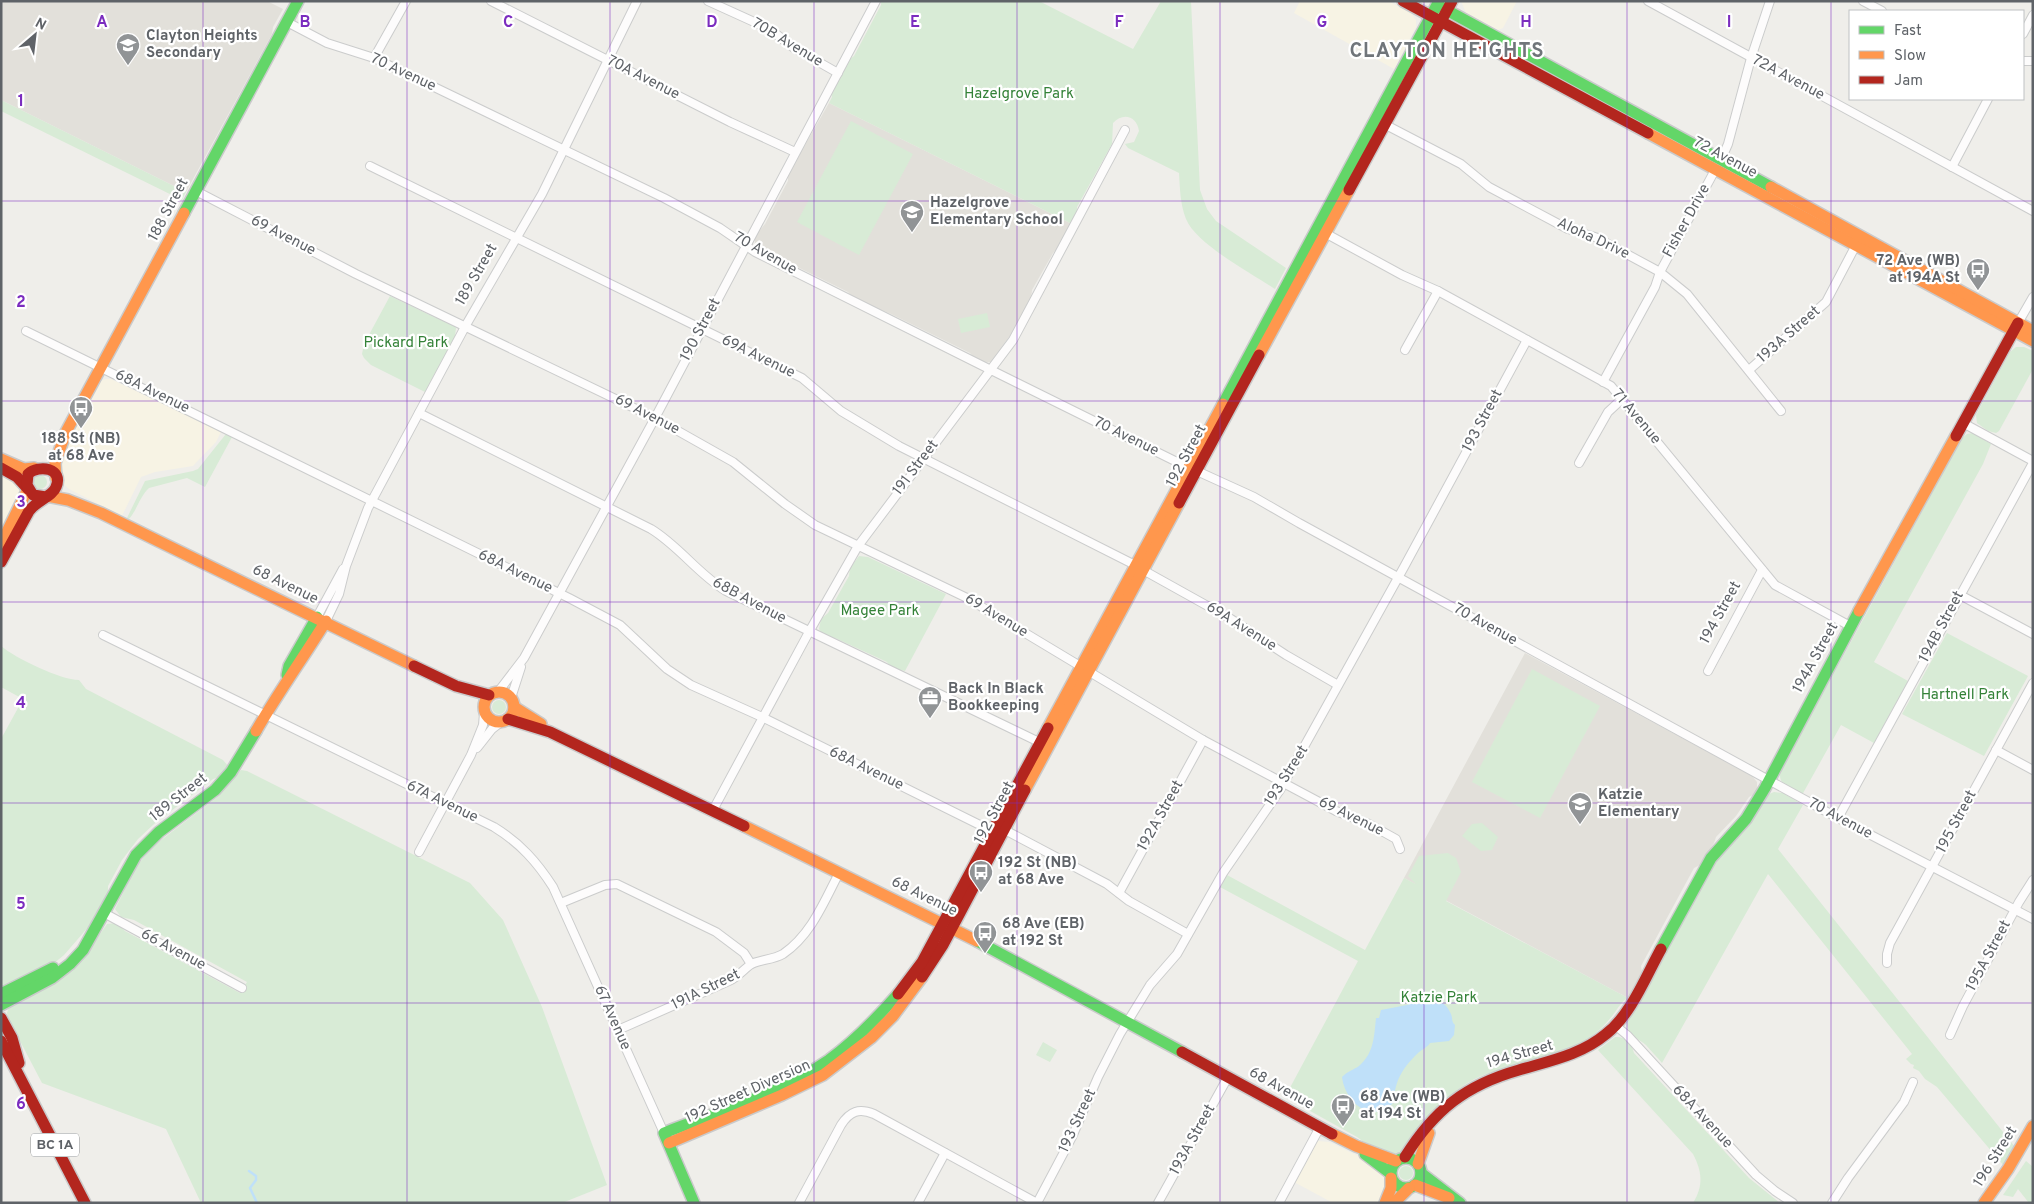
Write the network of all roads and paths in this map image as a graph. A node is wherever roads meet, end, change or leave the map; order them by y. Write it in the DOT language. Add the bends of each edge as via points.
graph roads {
  1 [pos="298,1"];
  2 [pos="406,1"];
  3 [pos="491,1"];
  4 [pos="637,1"];
  5 [pos="708,1"];
  6 [pos="876,1"];
  7 [pos="1403,1"];
  8 [pos="1648,1"];
  9 [pos="1770,1"];
  10 [pos="1863,1"];
  11 [pos="1441,4"];
  12 [pos="1880,10"];
  13 [pos="2033,15"];
  14 [pos="1435,18"];
  15 [pos="287,22"];
  16 [pos="2024,32"];
  17 [pos="374,58"];
  18 [pos="1751,58"];
  19 [pos="609,60"];
  20 [pos="838,73"];
  21 [pos="1987,100"];
  22 [pos="1386,125"];
  23 [pos="1126,130"];
  24 [pos="564,149"];
  25 [pos="795,152"];
  26 [pos="1718,165"];
  27 [pos="370,166"];
  28 [pos="1952,167"];
  29 [pos="196,191"];
  30 [pos="2033,211"];
  31 [pos="1325,233"];
  32 [pos="516,238"];
  33 [pos="1856,245"];
  34 [pos="746,246"];
  35 [pos="1660,272"];
  36 [pos="1438,291"];
  37 [pos="2033,297"];
  38 [pos="466,325"];
  39 [pos="2015,327"];
  40 [pos="701,330"];
  41 [pos="26,331"];
  42 [pos="2033,331"];
  43 [pos="1527,340"];
  44 [pos="2033,341"];
  45 [pos="1405,350"];
  46 [pos="101,367"];
  47 [pos="991,370"];
  48 [pos="1749,370"];
  49 [pos="1603,382"];
  50 [pos="1622,399"];
  51 [pos="1782,411"];
  52 [pos="419,413"];
  53 [pos="655,418"];
  54 [pos="1963,423"];
  55 [pos="66,432"];
  56 [pos="923,459"];
  57 [pos="1,460"];
  58 [pos="2033,462"];
  59 [pos="1579,463"];
  60 [pos="1,468"];
  61 [pos="35,468"];
  62 [pos="1192,469"];
  63 [pos="57,479"];
  64 [pos="28,489"];
  65 [pos="46,496"];
  66 [pos="371,501"];
  67 [pos="606,505"];
  68 [pos="102,513"];
  69 [pos="1,544"];
  70 [pos="858,546"];
  71 [pos="1,562"];
  72 [pos="1139,567"];
  73 [pos="1762,570"];
  74 [pos="1398,577"];
  75 [pos="559,593"];
  76 [pos="1960,595"];
  77 [pos="321,619"];
  78 [pos="1850,626"];
  79 [pos="809,632"];
  80 [pos="2033,634"];
  81 [pos="103,635"];
  82 [pos="524,658"];
  83 [pos="1084,669"];
  84 [pos="1708,671"];
  85 [pos="2033,682"];
  86 [pos="1338,685"];
  87 [pos="456,686"];
  88 [pos="493,693"];
  89 [pos="513,703"];
  90 [pos="484,710"];
  91 [pos="266,716"];
  92 [pos="762,717"];
  93 [pos="505,721"];
  94 [pos="550,732"];
  95 [pos="1203,740"];
  96 [pos="1039,742"];
  97 [pos="1996,750"];
  98 [pos="471,755"];
  99 [pos="2033,770"];
  100 [pos="1769,781"];
  101 [pos="1284,782"];
  102 [pos="445,804"];
  103 [pos="712,810"];
  104 [pos="1838,818"];
  105 [pos="997,830"];
  106 [pos="1400,849"];
  107 [pos="419,852"];
  108 [pos="1933,867"];
  109 [pos="840,872"];
  110 [pos="2033,880"];
  111 [pos="1119,893"];
  112 [pos="561,903"];
  113 [pos="2014,910"];
  114 [pos="104,913"];
  115 [pos="2033,920"];
  116 [pos="947,925"];
  117 [pos="91,934"];
  118 [pos="1188,934"];
  119 [pos="1887,963"];
  120 [pos="751,964"];
  121 [pos="242,988"];
  122 [pos="1,994"];
  123 [pos="1,1005"];
  124 [pos="1,1018"];
  125 [pos="1127,1022"];
  126 [pos="1616,1026"];
  127 [pos="618,1030"];
  128 [pos="1950,1035"];
  129 [pos="7,1039"];
  130 [pos="1228,1077"];
  131 [pos="1912,1082"];
  132 [pos="1436,1117"];
  133 [pos="2033,1126"];
  134 [pos="1320,1127"];
  135 [pos="667,1138"];
  136 [pos="1356,1146"];
  137 [pos="945,1152"];
  138 [pos="1400,1159"];
  139 [pos="1420,1168"];
  140 [pos="1391,1175"];
  141 [pos="1412,1186"];
  142 [pos="1458,1201"];
  143 [pos="85,1203"];
  144 [pos="694,1203"];
  145 [pos="799,1203"];
  146 [pos="918,1203"];
  147 [pos="1037,1203"];
  148 [pos="1158,1203"];
  149 [pos="1279,1203"];
  150 [pos="1385,1203"];
  151 [pos="1394,1203"];
  152 [pos="1793,1203"];
  153 [pos="1832,1203"];
  154 [pos="1984,1203"];
  1 -- 15 [label="street, 188 Street"];
  2 -- 17 [label="street"];
  3 -- 19 [label="street, 70A Avenue"];
  4 -- 19 [label="street, 189 Street"];
  5 -- 20 [label="street, 70B Avenue" via="763,26"];
  6 -- 20 [label="street, 190 Street"];
  7 -- 14 [label="street, 72 Avenue"];
  8 -- 18 [label="street, 72A Avenue"];
  9 -- 18 [label="street"];
  10 -- 12 [label="street"];
  11 -- 14 [label="street, 192 Street"];
  11 -- 26 [label="street, 72 Avenue"];
  13 -- 16 [label="street"];
  14 -- 22 [label="street, 192 Street"];
  14 -- 26 [label="street, 72 Avenue" via="1617,116"];
  14 -- 62 [label="street, 192 Street"];
  15 -- 17 [label="street, 70 Avenue" via="327,43"];
  15 -- 29 [label="street, 188 Street"];
  17 -- 24 [label="street, 70 Avenue"];
  18 -- 26 [label="street" via="1728,144"];
  18 -- 28 [label="street, 72A Avenue"];
  19 -- 24 [label="street, 189 Street"];
  19 -- 25 [label="street, 70A Avenue"];
  20 -- 25 [label="street, 190 Street"];
  21 -- 28 [label="street"];
  22 -- 31 [label="street, 192 Street"];
  22 -- 35 [label="street, Aloha Drive" via="1461,164 1489,187"];
  23 -- 47 [label="street, 191 Street" via="1022,324"];
  24 -- 32 [label="street, 189 Street"];
  24 -- 34 [label="street, 70 Avenue" via="698,216"];
  25 -- 34 [label="street, 190 Street"];
  26 -- 33 [label="street, 72 Avenue"];
  26 -- 35 [label="street, Fisher Drive"];
  26 -- 39 [label="street, 72 Avenue" via="1787,203 1808,207"];
  27 -- 32 [label="street, 69A Avenue"];
  28 -- 30 [label="street, 72A Avenue"];
  29 -- 38 [label="street, 69 Avenue" via="356,274"];
  29 -- 46 [label="street, 188 Street"];
  31 -- 36 [label="street, 71 Avenue"];
  31 -- 62 [label="street, 192 Street"];
  32 -- 38 [label="street, 189 Street"];
  32 -- 40 [label="street, 69A Avenue"];
  33 -- 39 [label="street, 72 Avenue"];
  33 -- 48 [label="street, 193A Street" via="1826,302"];
  34 -- 40 [label="street, 190 Street"];
  34 -- 47 [label="street, 70 Avenue"];
  35 -- 48 [label="street, Aloha Drive" via="1687,294"];
  35 -- 49 [label="street, Fisher Drive"];
  36 -- 43 [label="street, 71 Avenue"];
  36 -- 45 [label="street"];
  37 -- 39 [label="street, 194A Street"];
  38 -- 52 [label="street, 189 Street"];
  38 -- 53 [label="street, 69 Avenue"];
  39 -- 42 [label="street, 72 Avenue"];
  39 -- 44 [label="street, 72 Avenue"];
  39 -- 54 [label="street, 194A Street"];
  40 -- 53 [label="street, 190 Street"];
  40 -- 56 [label="street, 69A Avenue" via="802,378 841,411"];
  41 -- 46 [label="street, 68A Avenue"];
  43 -- 49 [label="street, 71 Avenue"];
  43 -- 74 [label="street, 193 Street"];
  46 -- 55 [label="street, 188 Street"];
  46 -- 66 [label="street, 68A Avenue"];
  47 -- 56 [label="street, 191 Street"];
  47 -- 62 [label="street, 70 Avenue"];
  48 -- 51 [label="street, Aloha Drive"];
  49 -- 50 [label="street, 71 Avenue"];
  50 -- 59 [label="street" via="1608,412"];
  50 -- 73 [label="street, 71 Avenue"];
  52 -- 66 [label="street, 189 Street"];
  52 -- 67 [label="street, 68B Avenue"];
  53 -- 67 [label="street, 190 Street"];
  53 -- 70 [label="street, 69 Avenue" via="733,462 815,525"];
  54 -- 58 [label="street"];
  54 -- 78 [label="street, 194A Street"];
  55 -- 61 [label="street, 188 Street"];
  55 -- 63 [label="street, 188 Street" via="55,463"];
  56 -- 70 [label="street, 191 Street"];
  56 -- 72 [label="street, 69A Avenue"];
  57 -- 61 [label="street" via="24,469"];
  58 -- 76 [label="street, 194B Street"];
  60 -- 64 [label="street" via="17,477"];
  61 -- 63 [label="street" via="48,468"];
  61 -- 64 [label="street" via="27,476"];
  62 -- 72 [label="street, 192 Street"];
  62 -- 74 [label="street, 70 Avenue" via="1254,497"];
  63 -- 65 [label="street" via="55,489"];
  63 -- 68 [label="street, 68 Avenue" via="68,492"];
  64 -- 65 [label="street" via="36,496"];
  64 -- 69 [label="street"];
  65 -- 68 [label="street, 68 Avenue" via="65,498"];
  65 -- 71 [label="street" via="28,512"];
  66 -- 75 [label="street, 68A Avenue"];
  66 -- 77 [label="street, 189 Street"];
  67 -- 75 [label="street, 190 Street"];
  67 -- 79 [label="street, 68B Avenue" via="669,540 714,584"];
  68 -- 77 [label="street, 68 Avenue"];
  70 -- 79 [label="street, 191 Street"];
  70 -- 83 [label="street, 69 Avenue" via="984,607"];
  72 -- 83 [label="street, 192 Street"];
  72 -- 83 [label="street, 192 Street" via="1127,581"];
  72 -- 86 [label="street, 69A Avenue"];
  73 -- 78 [label="street, 71 Avenue" via="1780,589"];
  73 -- 84 [label="street, 194 Street"];
  74 -- 86 [label="street, 193 Street"];
  74 -- 100 [label="street, 70 Avenue"];
  75 -- 82 [label="street, 190 Street"];
  75 -- 92 [label="street, 68A Avenue" via="620,625 667,669 691,685"];
  76 -- 80 [label="street"];
  76 -- 104 [label="street, 194B Street"];
  77 -- 87 [label="street, 68 Avenue"];
  77 -- 91 [label="street, 189 Street" via="289,666 284,684"];
  78 -- 100 [label="street, 194A Street"];
  79 -- 92 [label="street, 191 Street"];
  79 -- 96 [label="street, 68B Avenue"];
  81 -- 91 [label="street, 67A Avenue"];
  82 -- 88 [label="street, 190 Street"];
  82 -- 89 [label="street, 190 Street"];
  83 -- 95 [label="street, 69 Avenue"];
  83 -- 96 [label="street, 192 Street"];
  83 -- 105 [label="street, 192 Street" via="1044,745 1043,755"];
  85 -- 97 [label="street, 195 Street"];
  86 -- 101 [label="street, 193 Street"];
  87 -- 88 [label="street, 68 Avenue"];
  87 -- 90 [label="street, 68 Avenue"];
  88 -- 89 [label="street" via="505,693"];
  88 -- 90 [label="street" via="484,701"];
  89 -- 93 [label="street" via="513,713"];
  89 -- 94 [label="street, 68 Avenue"];
  90 -- 93 [label="street" via="490,720"];
  90 -- 98 [label="street" via="483,725"];
  91 -- 102 [label="street, 67A Avenue"];
  91 -- 114 [label="street, 189 Street" via="227,778 159,832 136,856"];
  92 -- 103 [label="street, 191 Street"];
  92 -- 105 [label="street, 68A Avenue"];
  93 -- 94 [label="street, 68 Avenue"];
  93 -- 98 [label="street" via="492,729"];
  94 -- 103 [label="street, 68 Avenue"];
  95 -- 101 [label="street, 69 Avenue"];
  95 -- 111 [label="street, 192A Street"];
  96 -- 105 [label="street, 192 Street"];
  97 -- 99 [label="street"];
  97 -- 108 [label="street, 195 Street"];
  98 -- 102 [label="street"];
  100 -- 104 [label="street, 70 Avenue"];
  100 -- 126 [label="street, 194A Street" via="1746,819 1711,858"];
  101 -- 106 [label="street, 69 Avenue" via="1396,839"];
  101 -- 118 [label="street, 193 Street" via="1223,872"];
  102 -- 107 [label="street"];
  102 -- 112 [label="street, 67A Avenue" via="500,831 521,846 535,859"];
  103 -- 109 [label="street, 68 Avenue"];
  104 -- 108 [label="street, 70 Avenue"];
  105 -- 111 [label="street, 68A Avenue" via="1101,880"];
  105 -- 116 [label="street, 192 Street"];
  108 -- 113 [label="street, 70 Avenue"];
  108 -- 119 [label="street, 195 Street" via="1890,943"];
  109 -- 116 [label="street, 68 Avenue"];
  109 -- 120 [label="street, 191A Street" via="814,921 795,943 775,957"];
  110 -- 113 [label="street, 195A Street"];
  111 -- 118 [label="street, 68A Avenue"];
  112 -- 120 [label="street" via="605,885 617,884 716,932 741,951"];
  112 -- 127 [label="street, 67 Avenue"];
  113 -- 115 [label="street, 70 Avenue"];
  113 -- 128 [label="street, 195A Street"];
  114 -- 117 [label="street, 189 Street"];
  114 -- 121 [label="street, 66 Avenue"];
  116 -- 125 [label="street, 68 Avenue"];
  116 -- 135 [label="street, 192 Street Diversion" via="891,1004 842,1050 812,1070"];
  117 -- 122 [label="street, 189 Street" via="66,959"];
  117 -- 123 [label="street, 189 Street" via="87,945 70,964 42,984"];
  118 -- 125 [label="street, 193 Street" via="1178,954 1145,992"];
  120 -- 127 [label="street, 191A Street" via="729,981"];
  124 -- 129 [label="street"];
  125 -- 130 [label="street, 68 Avenue"];
  125 -- 147 [label="street, 193 Street"];
  126 -- 132 [label="street, 194 Street" via="1600,1040 1573,1054 1492,1078 1470,1088"];
  126 -- 152 [label="street, 68A Avenue" via="1756,1175"];
  127 -- 135 [label="street, 67 Avenue"];
  129 -- 143 [label="street, BC 1A" via="25,1087"];
  130 -- 134 [label="street, 68 Avenue"];
  130 -- 148 [label="street, 193A Street"];
  131 -- 153 [label="street" via="1904,1102"];
  132 -- 138 [label="street, 194 Street"];
  132 -- 139 [label="street, 194 Street"];
  133 -- 154 [label="street, 196 Street"];
  134 -- 136 [label="street, 68 Avenue"];
  134 -- 149 [label="street"];
  135 -- 144 [label="street"];
  136 -- 138 [label="street, 68 Avenue"];
  136 -- 140 [label="street, 68 Avenue"];
  137 -- 145 [label="street" via="874,1114 856,1110 841,1125"];
  137 -- 146 [label="street"];
  137 -- 147 [label="street"];
  138 -- 139 [label="street" via="1412,1159"];
  138 -- 140 [label="street"];
  139 -- 141 [label="street" via="1420,1178"];
  139 -- 142 [label="street"];
  140 -- 141 [label="street" via="1399,1187"];
  140 -- 150 [label="street" via="1391,1188"];
  141 -- 142 [label="street"];
  141 -- 151 [label="street"];
}
